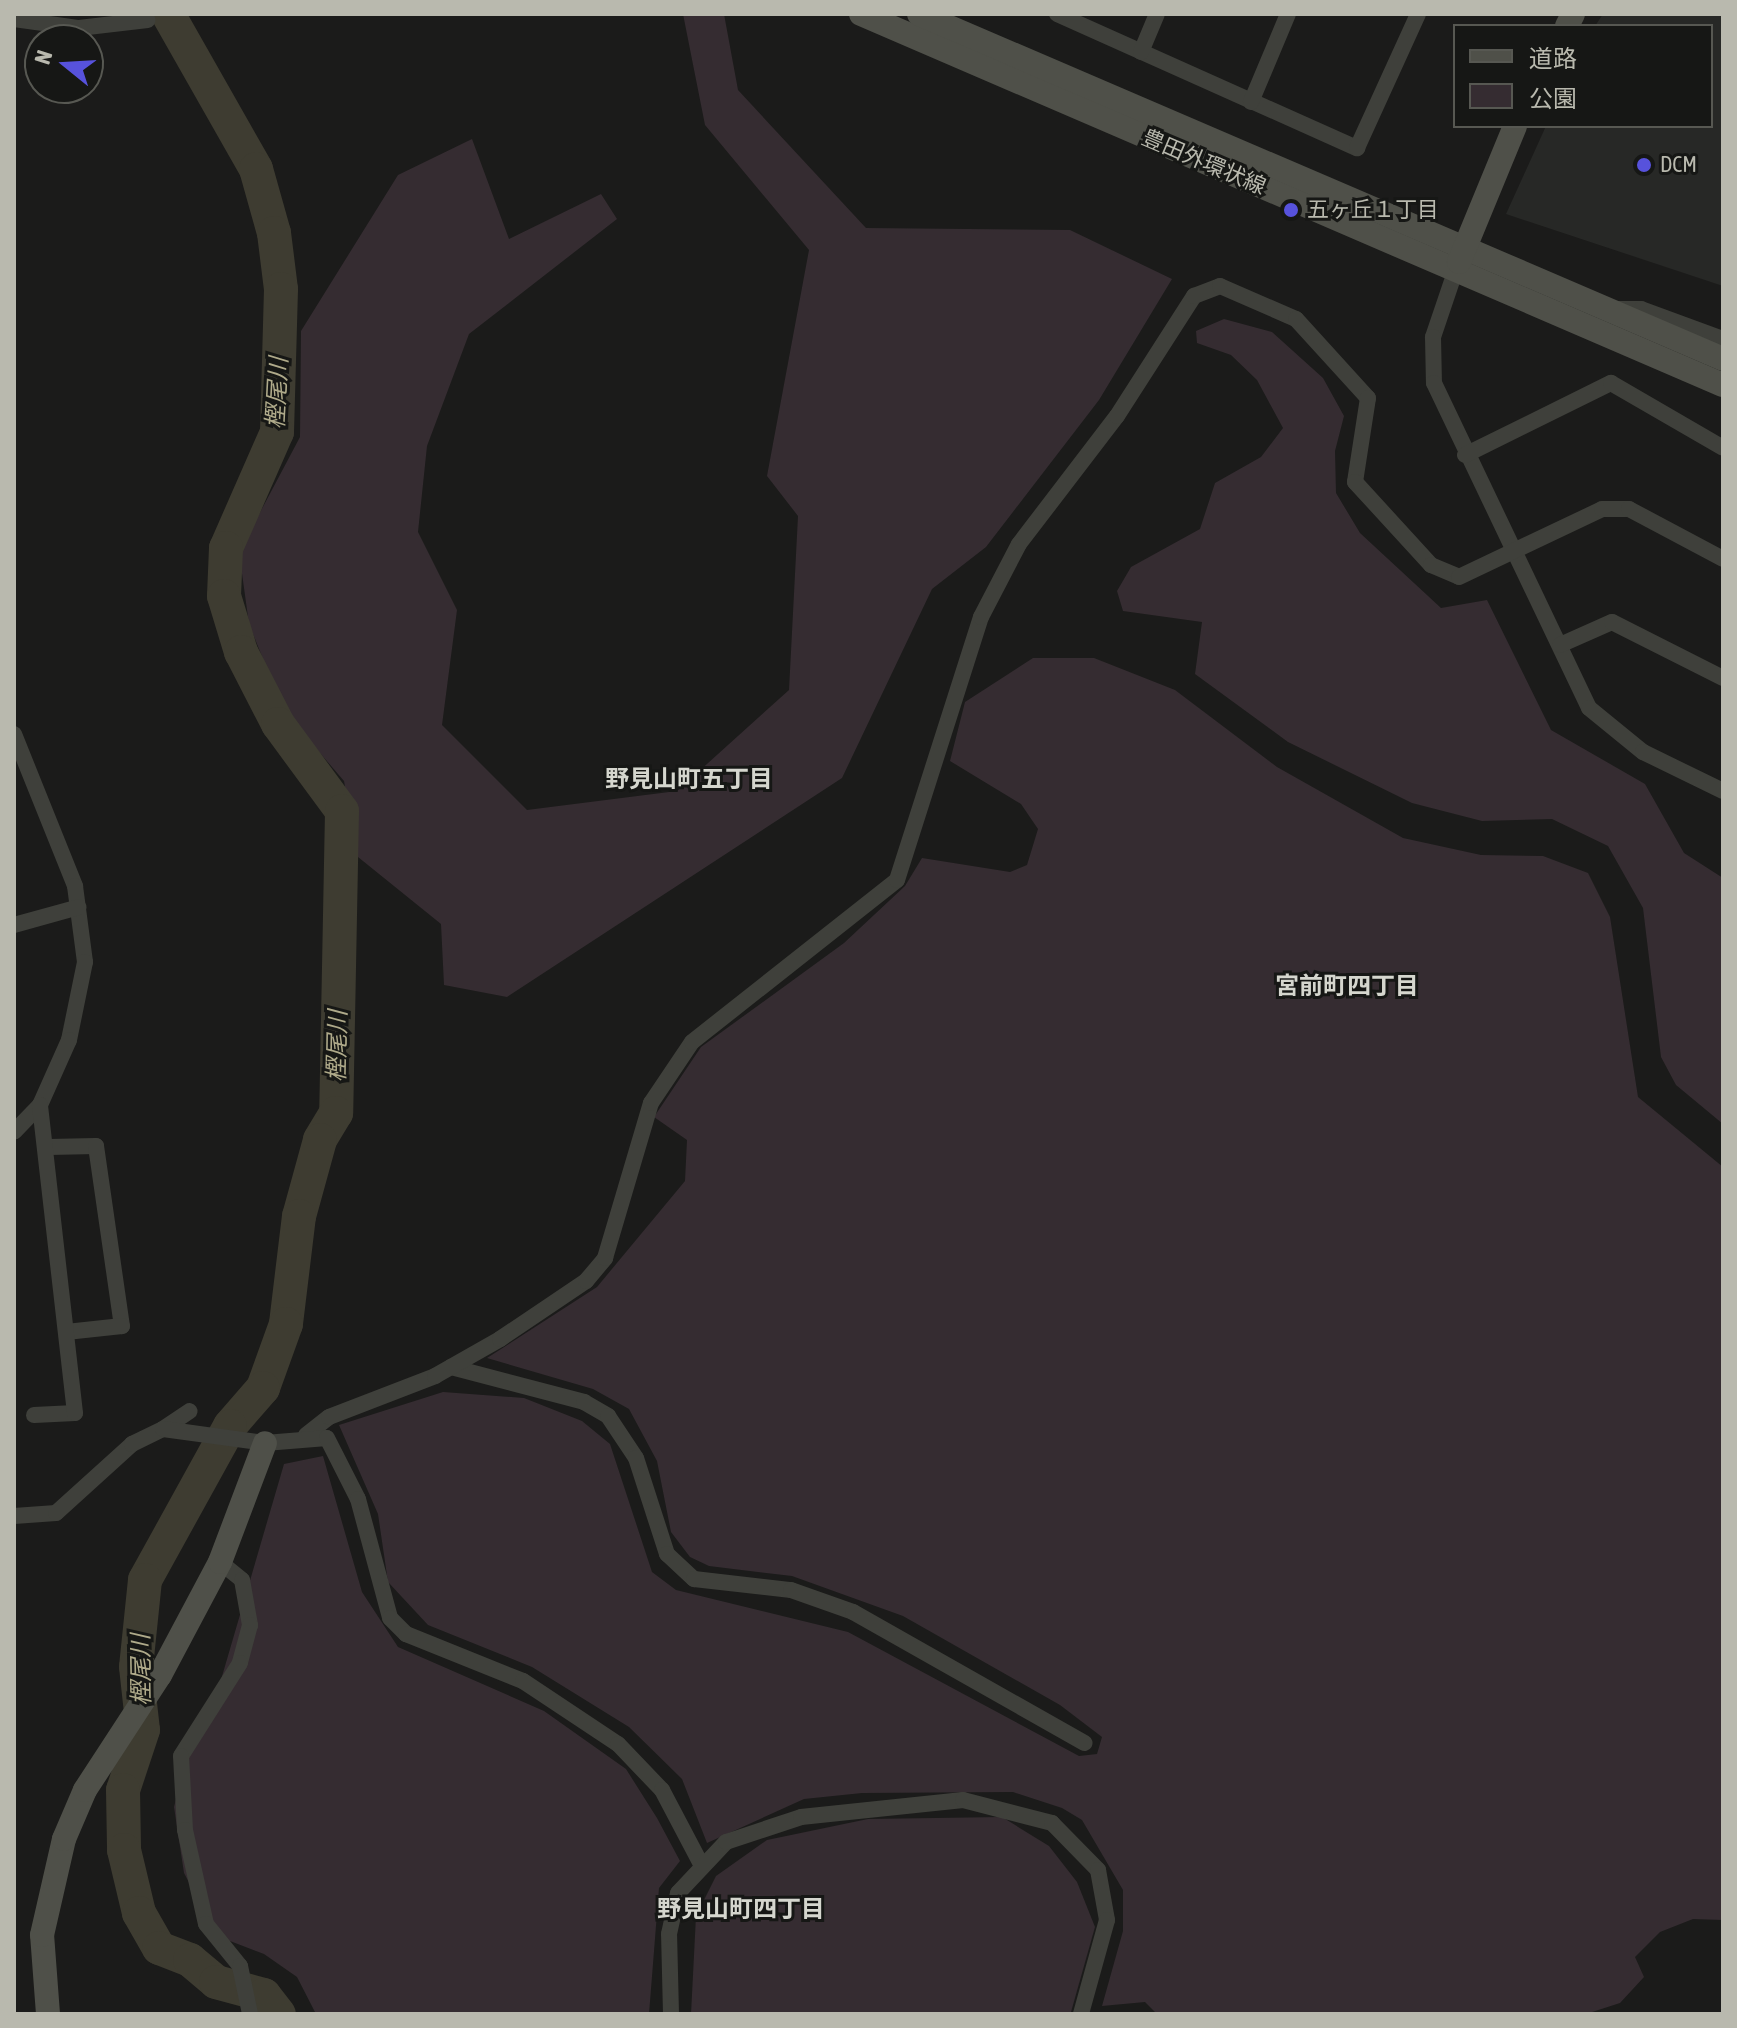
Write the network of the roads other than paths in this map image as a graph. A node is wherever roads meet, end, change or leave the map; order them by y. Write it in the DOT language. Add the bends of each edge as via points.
graph roads {
  1 [pos="861,14"];
  2 [pos="919,14"];
  3 [pos="1057,14"];
  4 [pos="1157,14"];
  5 [pos="1288,14"];
  6 [pos="1418,14"];
  7 [pos="14,19"];
  8 [pos="148,20"];
  9 [pos="1141,52"];
  10 [pos="1251,102"];
  11 [pos="1514,128"];
  12 [pos="1465,247"];
  13 [pos="1455,272"];
  14 [pos="1610,310"];
  15 [pos="1723,339"];
  16 [pos="1723,359"];
  17 [pos="1723,385"];
  18 [pos="1723,448"];
  19 [pos="1465,455"];
  20 [pos="1515,556"];
  21 [pos="1723,559"];
  22 [pos="1560,645"];
  23 [pos="1723,678"];
  24 [pos="14,734"];
  25 [pos="1723,791"];
  26 [pos="79,907"];
  27 [pos="14,925"];
  28 [pos="40,1105"];
  29 [pos="14,1132"];
  30 [pos="49,1147"];
  31 [pos="66,1332"];
  32 [pos="451,1367"];
  33 [pos="190,1411"];
  34 [pos="34,1415"];
  35 [pos="163,1429"];
  36 [pos="306,1435"];
  37 [pos="265,1443"];
  38 [pos="14,1516"];
  39 [pos="220,1562"];
  40 [pos="1085,1743"];
  41 [pos="700,1862"];
  42 [pos="250,2012"];
  43 [pos="48,2014"];
  44 [pos="671,2014"];
  45 [pos="1081,2014"];
  1 -- 13 [label="street, 豊田外環状線"];
  2 -- 12 [label="street, 豊田外環状線"];
  3 -- 9 [label="street"];
  4 -- 9 [label="street"];
  5 -- 10 [label="street"];
  6 -- 10 [label="street" via="1357,148"];
  7 -- 8 [label="street" via="79,28"];
  9 -- 10 [label="street"];
  11 -- 12 [label="street"];
  12 -- 13 [label="street"];
  12 -- 14 [label="street, 豊田外環状線"];
  13 -- 17 [label="street, 豊田外環状線"];
  13 -- 19 [label="street" via="1433,337 1434,383"];
  14 -- 15 [label="street" via="1641,309"];
  14 -- 16 [label="street, 豊田外環状線"];
  18 -- 19 [label="street" via="1611,383"];
  19 -- 20 [label="street"];
  20 -- 21 [label="street" via="1602,509 1629,509"];
  20 -- 22 [label="street"];
  20 -- 32 [label="street" via="1459,577 1431,565 1355,482 1368,398 1296,319 1220,286 1194,296 1117,416 1019,544 981,617 897,880 692,1042 651,1103 605,1258 586,1281"];
  22 -- 23 [label="street" via="1612,622"];
  22 -- 25 [label="street" via="1589,708 1643,752"];
  24 -- 26 [label="street"];
  26 -- 27 [label="street"];
  26 -- 28 [label="street" via="85,962 79,1004"];
  28 -- 29 [label="street"];
  28 -- 30 [label="street"];
  30 -- 31 [label="street"];
  30 -- 31 [label="street" via="96,1146 122,1326"];
  31 -- 34 [label="street" via="75,1413"];
  32 -- 36 [label="street" via="329,1417"];
  32 -- 40 [label="street" via="584,1402 608,1416 636,1458 667,1554 694,1579 791,1590 853,1612"];
  33 -- 35 [label="street"];
  35 -- 37 [label="street"];
  35 -- 38 [label="street" via="132,1444 56,1513"];
  36 -- 37 [label="street"];
  36 -- 41 [label="street" via="327,1438 345,1463 390,1618 406,1634 523,1681 618,1744 662,1790"];
  37 -- 39 [label="street"];
  39 -- 42 [label="street" via="242,1580 250,1625 240,1663 181,1756 185,1830 206,1924 240,1966"];
  39 -- 43 [label="street" via="160,1675 101,1762 48,1882 42,1935"];
  41 -- 44 [label="street" via="678,1893 669,1934"];
  41 -- 45 [label="street" via="752,1831 861,1806 963,1800 1038,1817 1084,1851 1104,1885 1104,1942"];
}
